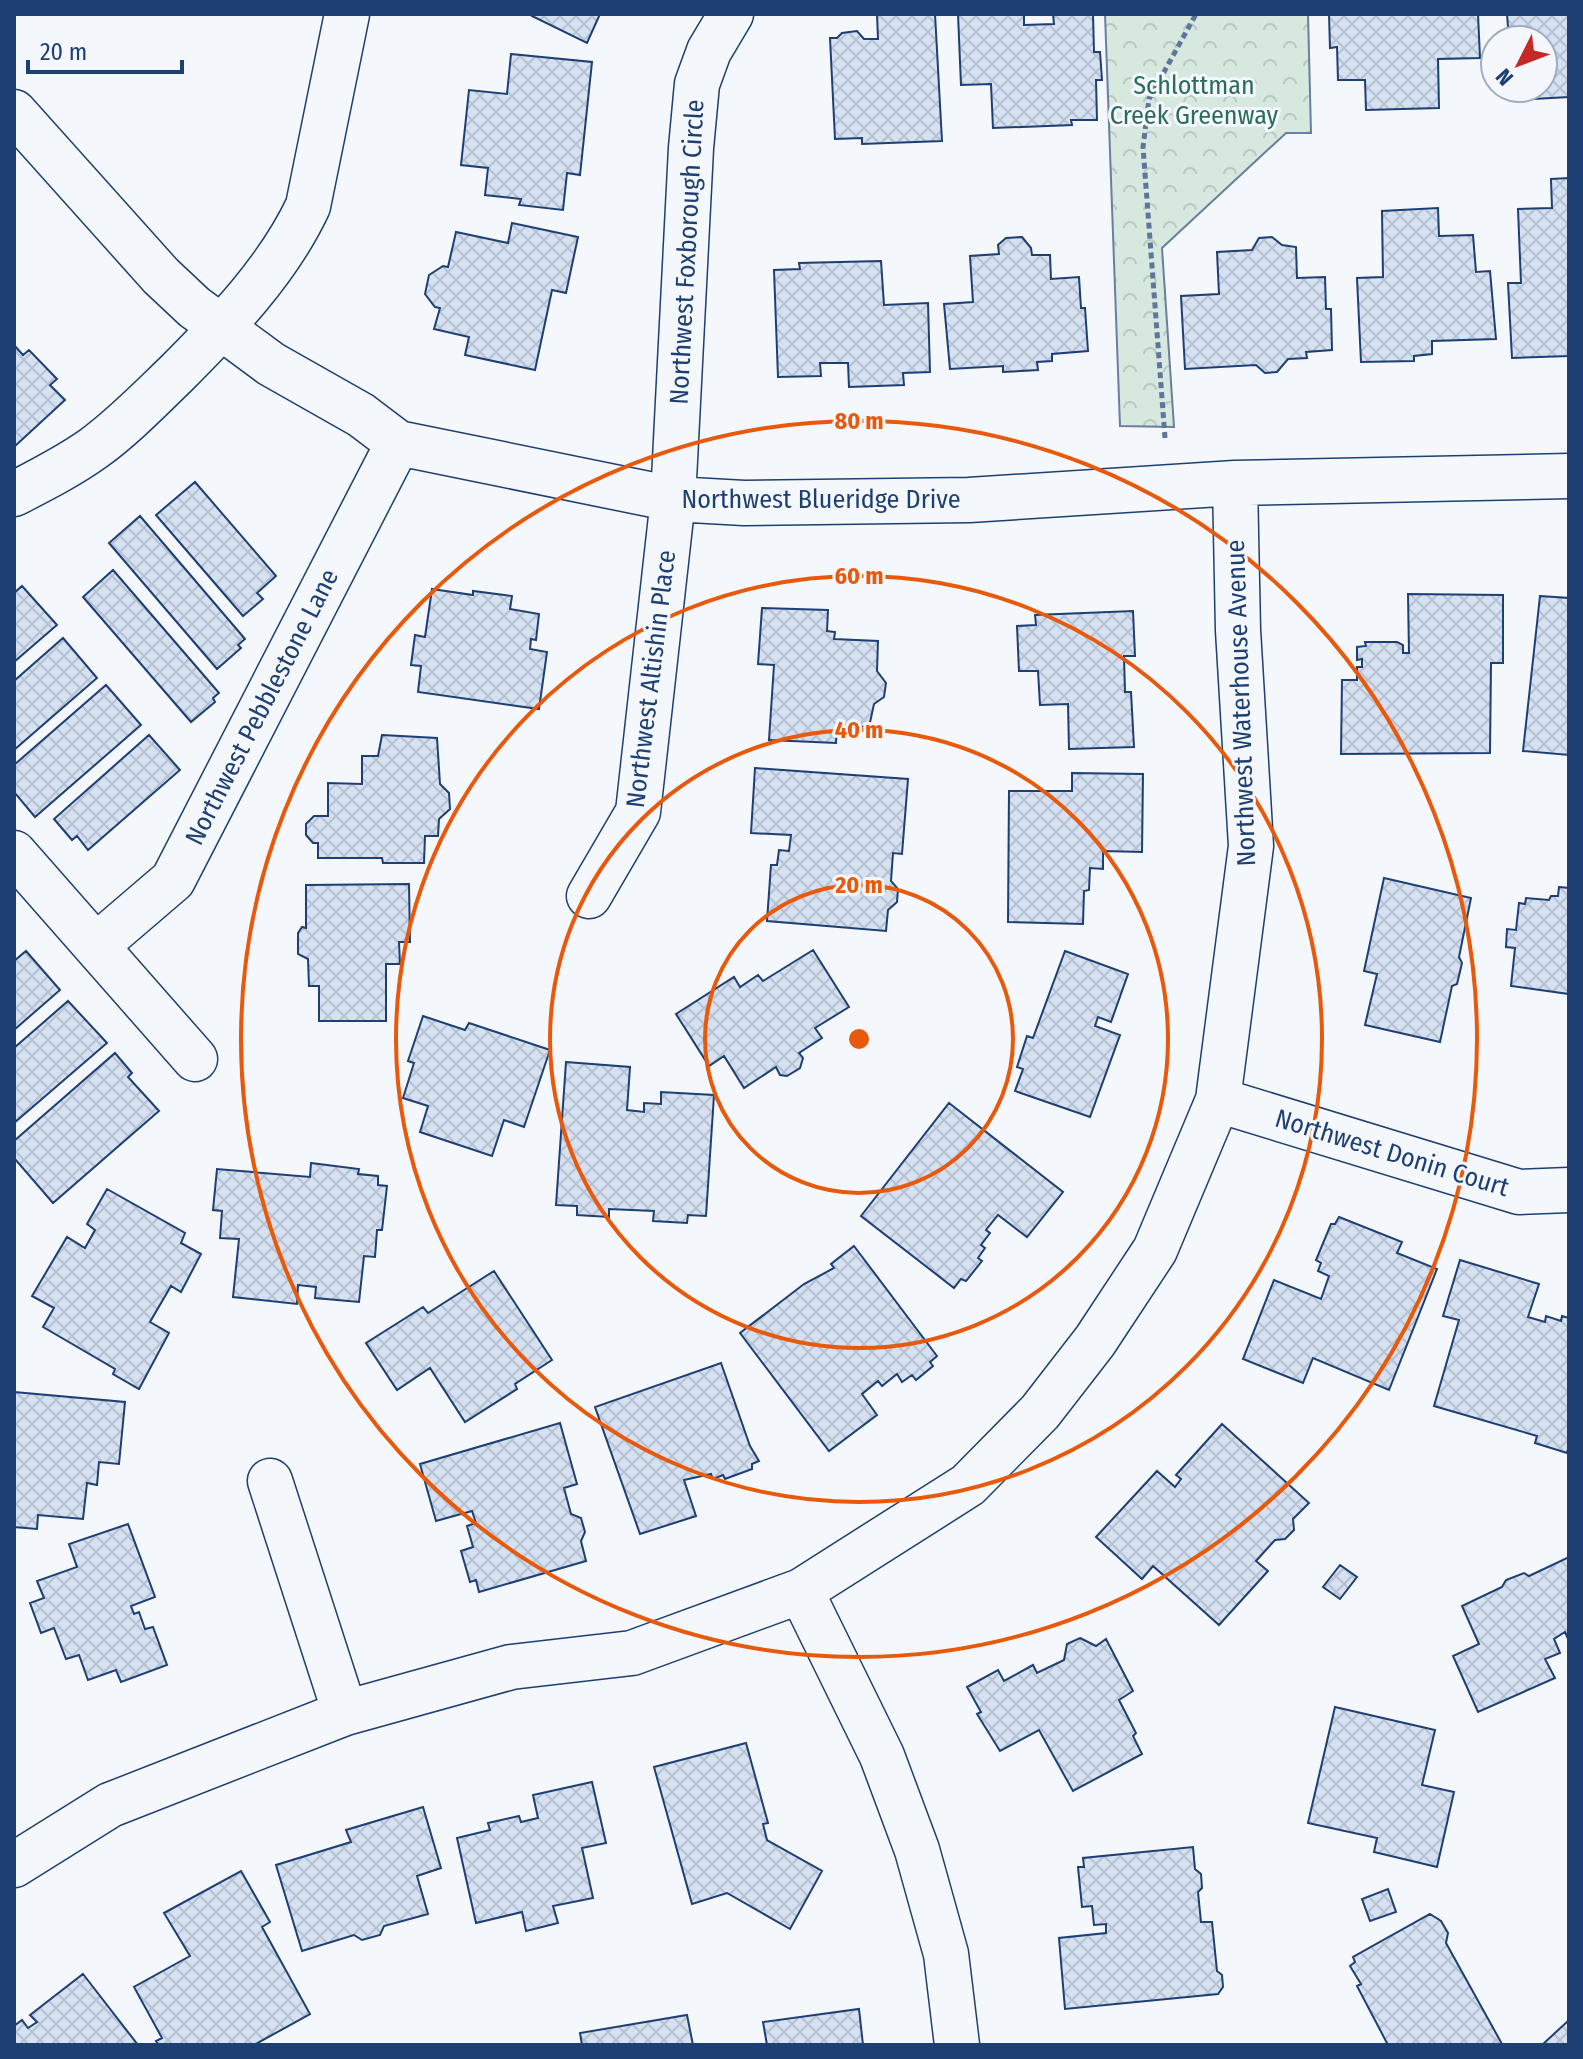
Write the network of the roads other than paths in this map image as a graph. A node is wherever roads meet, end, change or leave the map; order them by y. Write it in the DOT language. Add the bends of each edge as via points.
graph roads {
  1 [pos="347,14"];
  2 [pos="731,14"];
  3 [pos="14,112"];
  4 [pos="221,328"];
  5 [pos="398,443"];
  6 [pos="1569,476"];
  7 [pos="1235,483"];
  8 [pos="14,494"];
  9 [pos="673,499"];
  10 [pos="14,853"];
  11 [pos="589,896"];
  12 [pos="96,946"];
  13 [pos="195,1059"];
  14 [pos="1218,1100"];
  15 [pos="1569,1190"];
  16 [pos="270,1481"];
  17 [pos="801,1591"];
  18 [pos="345,1713"];
  19 [pos="14,1865"];
  20 [pos="957,2045"];
  1 -- 4 [label="street" via="308,206 295,233"];
  2 -- 9 [label="street, Northwest Foxborough Circle" via="697,84"];
  3 -- 4 [label="street, Northwest Blueridge Drive" via="161,276"];
  4 -- 5 [label="street, Northwest Blueridge Drive"];
  4 -- 8 [label="street" via="95,447"];
  5 -- 9 [label="street, Northwest Blueridge Drive"];
  5 -- 12 [label="street, Northwest Pebblestone Lane" via="173,880"];
  6 -- 7 [label="street, Northwest Blueridge Drive"];
  7 -- 9 [label="street, Northwest Blueridge Drive" via="969,500"];
  7 -- 14 [label="street, Northwest Waterhouse Avenue" via="1251,846"];
  9 -- 11 [label="street, Northwest Altishin Place" via="638,812"];
  10 -- 12 [label="street"];
  12 -- 13 [label="street"];
  14 -- 15 [label="street, Northwest Donin Court" via="1519,1192"];
  14 -- 17 [label="street, Northwest Waterhouse Avenue" via="1155,1250 1040,1412 968,1485"];
  16 -- 18 [label="street"];
  17 -- 18 [label="street, Northwest Waterhouse Avenue" via="632,1653 511,1667"];
  17 -- 20 [label="street" via="882,1756 917,1850 946,1954"];
  18 -- 19 [label="street, Northwest Waterhouse Avenue" via="110,1805"];
}
